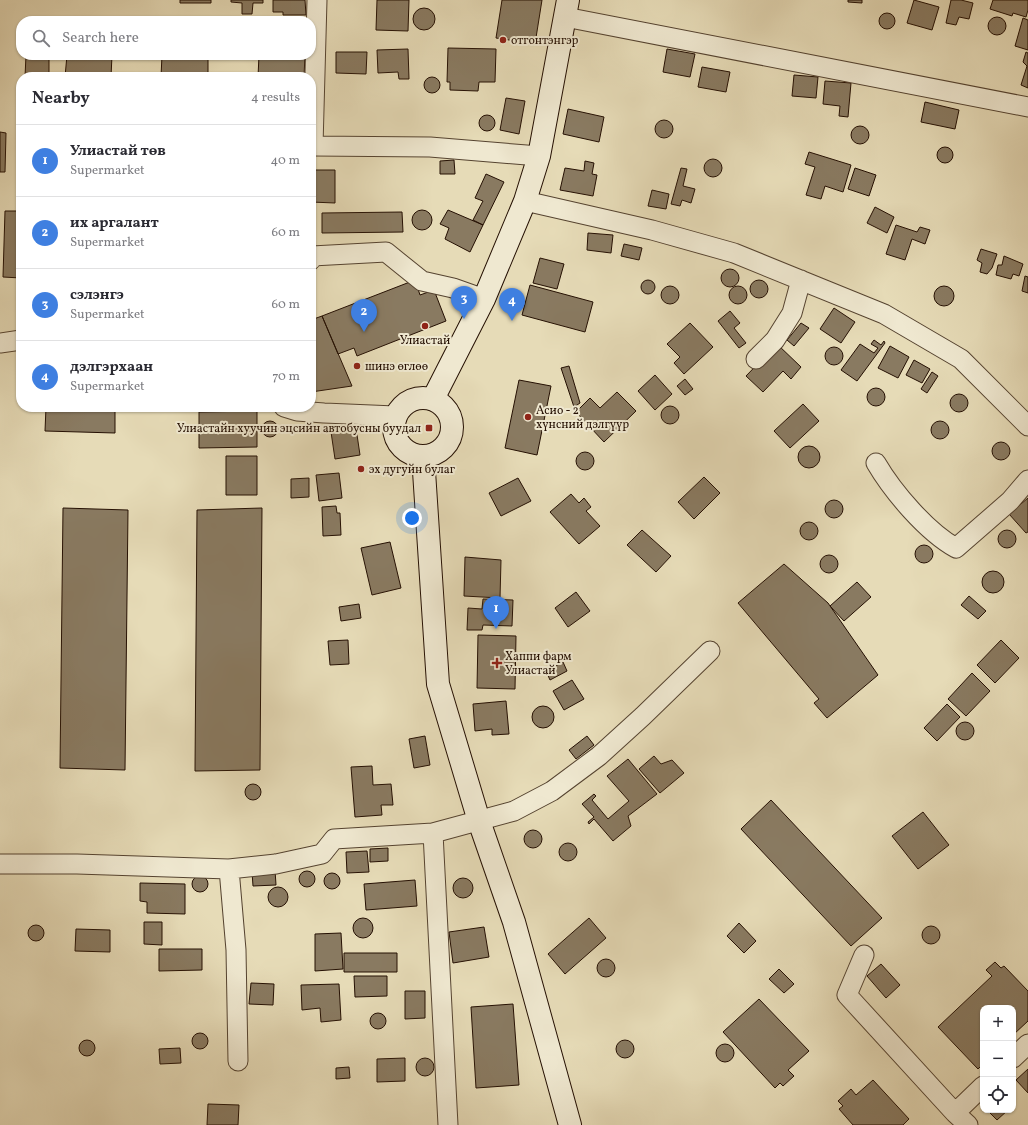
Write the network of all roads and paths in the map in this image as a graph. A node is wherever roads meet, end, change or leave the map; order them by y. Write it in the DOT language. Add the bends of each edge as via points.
graph roads {
  1 [pos="317,0"];
  2 [pos="567,8"];
  3 [pos="316,49"];
  4 [pos="316,60"];
  5 [pos="316,72"];
  6 [pos="1028,107"];
  7 [pos="316,146"];
  8 [pos="539,156"];
  9 [pos="525,201"];
  10 [pos="316,256"];
  11 [pos="801,280"];
  12 [pos="484,299"];
  13 [pos="16,341"];
  14 [pos="0,343"];
  15 [pos="756,359"];
  16 [pos="433,399"];
  17 [pos="310,412"];
  18 [pos="396,416"];
  19 [pos="1028,426"];
  20 [pos="423,456"];
  21 [pos="876,463"];
  22 [pos="1028,480"];
  23 [pos="710,651"];
  24 [pos="479,820"];
  25 [pos="433,833"];
  26 [pos="0,864"];
  27 [pos="229,869"];
  28 [pos="864,955"];
  29 [pos="1028,1044"];
  30 [pos="1016,1055"];
  31 [pos="238,1061"];
  32 [pos="980,1090"];
  33 [pos="961,1119"];
  34 [pos="448,1125"];
  35 [pos="570,1125"];
  1 -- 3 [label="street"];
  2 -- 6 [label="street"];
  2 -- 8 [label="street"];
  4 -- 5 [label="street"];
  7 -- 8 [label="street" via="430,147"];
  8 -- 9 [label="street"];
  9 -- 11 [label="street" via="652,230 734,253"];
  9 -- 12 [label="street"];
  10 -- 12 [label="street" via="386,252 422,281 454,288"];
  11 -- 15 [label="street" via="792,313 775,340"];
  11 -- 19 [label="street" via="884,314 962,359"];
  12 -- 16 [label="street"];
  13 -- 14 [label="street"];
  16 -- 18 [label="street" via="411,400 402,406"];
  16 -- 20 [label="street" via="443,406 452,426 450,437 444,447"];
  17 -- 18 [label="street"];
  18 -- 20 [label="street" via="396,438 402,448 412,454"];
  20 -- 24 [label="street" via="438,684"];
  21 -- 22 [label="street" via="884,477 922,521 956,548 1010,501"];
  23 -- 24 [label="street" via="599,756 552,791 514,811"];
  24 -- 25 [label="street"];
  24 -- 35 [label="street" via="514,922"];
  25 -- 27 [label="street" via="334,839 322,854 276,864"];
  25 -- 34 [label="street"];
  26 -- 27 [label="street"];
  27 -- 31 [label="street" via="236,950"];
  28 -- 33 [label="street" via="847,995"];
  29 -- 30 [label="street"];
  32 -- 33 [label="street"];
}
